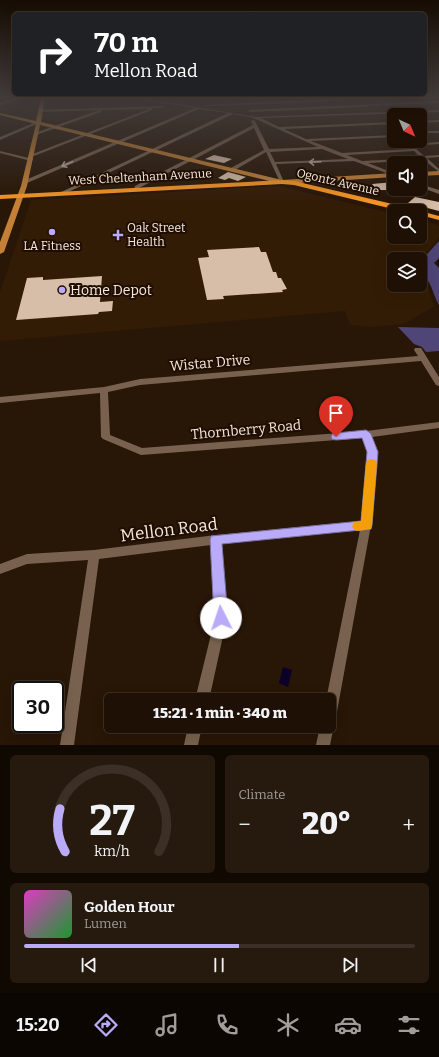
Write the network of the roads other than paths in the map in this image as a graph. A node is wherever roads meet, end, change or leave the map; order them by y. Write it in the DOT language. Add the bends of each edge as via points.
graph roads {
  1 [pos="3,133"];
  2 [pos="15,133"];
  3 [pos="39,133"];
  4 [pos="81,133"];
  5 [pos="89,133"];
  6 [pos="140,133"];
  7 [pos="190,133"];
  8 [pos="242,133"];
  9 [pos="258,133"];
  10 [pos="288,133"];
  11 [pos="36,134"];
  12 [pos="86,134"];
  13 [pos="10,135"];
  14 [pos="387,136"];
  15 [pos="0,139"];
  16 [pos="305,140"];
  17 [pos="118,142"];
  18 [pos="439,143"];
  19 [pos="427,144"];
  20 [pos="324,148"];
  21 [pos="413,148"];
  22 [pos="152,150"];
  23 [pos="416,150"];
  24 [pos="267,151"];
  25 [pos="0,152"];
  26 [pos="339,154"];
  27 [pos="422,156"];
  28 [pos="439,156"];
  29 [pos="31,157"];
  30 [pos="427,158"];
  31 [pos="189,160"];
  32 [pos="354,160"];
  33 [pos="387,160"];
  34 [pos="427,161"];
  35 [pos="362,162"];
  36 [pos="273,163"];
  37 [pos="231,170"];
  38 [pos="387,172"];
  39 [pos="439,172"];
  40 [pos="427,173"];
  41 [pos="387,175"];
  42 [pos="255,176"];
  43 [pos="25,182"];
  44 [pos="282,182"];
  45 [pos="252,184"];
  46 [pos="427,188"];
  47 [pos="136,190"];
  48 [pos="439,192"];
  49 [pos="60,194"];
  50 [pos="21,196"];
  51 [pos="0,197"];
  52 [pos="387,205"];
  53 [pos="387,209"];
  54 [pos="427,215"];
  55 [pos="439,218"];
  56 [pos="427,219"];
  57 [pos="439,222"];
  58 [pos="0,252"];
  59 [pos="418,350"];
  60 [pos="423,358"];
  61 [pos="439,383"];
  62 [pos="104,390"];
  63 [pos="0,400"];
  64 [pos="439,425"];
  65 [pos="366,434"];
  66 [pos="366,525"];
  67 [pos="216,540"];
  68 [pos="94,555"];
  69 [pos="0,569"];
  70 [pos="204,693"];
  71 [pos="334,693"];
  72 [pos="194,733"];
  73 [pos="326,733"];
  74 [pos="67,745"];
  75 [pos="191,745"];
  76 [pos="324,745"];
  1 -- 13 [label="street"];
  2 -- 13 [label="street"];
  3 -- 11 [label="street"];
  4 -- 12 [label="main road, Ogontz Avenue"];
  5 -- 12 [label="street"];
  6 -- 17 [label="street"];
  7 -- 22 [label="street"];
  8 -- 31 [label="street"];
  9 -- 24 [label="street"];
  10 -- 16 [label="street"];
  11 -- 29 [label="main road"];
  12 -- 17 [label="main road, Ogontz Avenue"];
  12 -- 29 [label="street"];
  13 -- 15 [label="street"];
  14 -- 16 [label="street"];
  16 -- 20 [label="street"];
  17 -- 22 [label="main road, Ogontz Avenue"];
  17 -- 43 [label="street, one-way"];
  18 -- 19 [label="street"];
  20 -- 24 [label="street"];
  20 -- 26 [label="street"];
  21 -- 23 [label="street"];
  22 -- 31 [label="main road, Ogontz Avenue"];
  22 -- 49 [label="street"];
  23 -- 26 [label="street"];
  23 -- 27 [label="street"];
  24 -- 36 [label="street"];
  24 -- 37 [label="street"];
  25 -- 29 [label="street"];
  26 -- 32 [label="street"];
  28 -- 30 [label="street"];
  29 -- 43 [label="main road"];
  31 -- 37 [label="main road, Ogontz Avenue"];
  31 -- 47 [label="street"];
  32 -- 35 [label="street"];
  32 -- 36 [label="street, one-way"];
  33 -- 35 [label="street"];
  34 -- 39 [label="street"];
  35 -- 38 [label="street"];
  36 -- 44 [label="street"];
  37 -- 42 [label="main road, Ogontz Avenue"];
  39 -- 40 [label="main road"];
  41 -- 44 [label="main road"];
  42 -- 44 [label="main road, Ogontz Avenue"];
  42 -- 45 [label="highway" via="260,180"];
  43 -- 50 [label="main road"];
  44 -- 45 [label="highway, West Cheltenham Avenue"];
  44 -- 52 [label="highway, Ogontz Avenue"];
  44 -- 53 [label="highway, Ogontz Avenue"];
  45 -- 47 [label="highway, West Cheltenham Avenue"];
  46 -- 48 [label="street"];
  47 -- 49 [label="highway, West Cheltenham Avenue"];
  49 -- 50 [label="highway, West Cheltenham Avenue"];
  50 -- 51 [label="highway, West Cheltenham Avenue"];
  50 -- 58 [label="main road"];
  54 -- 55 [label="highway"];
  56 -- 57 [label="highway"];
  59 -- 60 [label="street"];
  60 -- 61 [label="street"];
  60 -- 62 [label="street, Wistar Drive" via="140,382"];
  62 -- 63 [label="street, Wistar Drive"];
  62 -- 65 [label="street, Thornberry Road" via="106,437 141,452"];
  64 -- 65 [label="street, Thornberry Road"];
  65 -- 66 [label="street" via="372,452"];
  66 -- 67 [label="street, Mellon Road"];
  66 -- 71 [label="street"];
  67 -- 68 [label="street, Mellon Road"];
  67 -- 70 [label="street" via="221,618"];
  68 -- 69 [label="street, Mellon Road" via="27,560"];
  68 -- 74 [label="street"];
  72 -- 75 [label="street"];
  73 -- 76 [label="street"];
}
